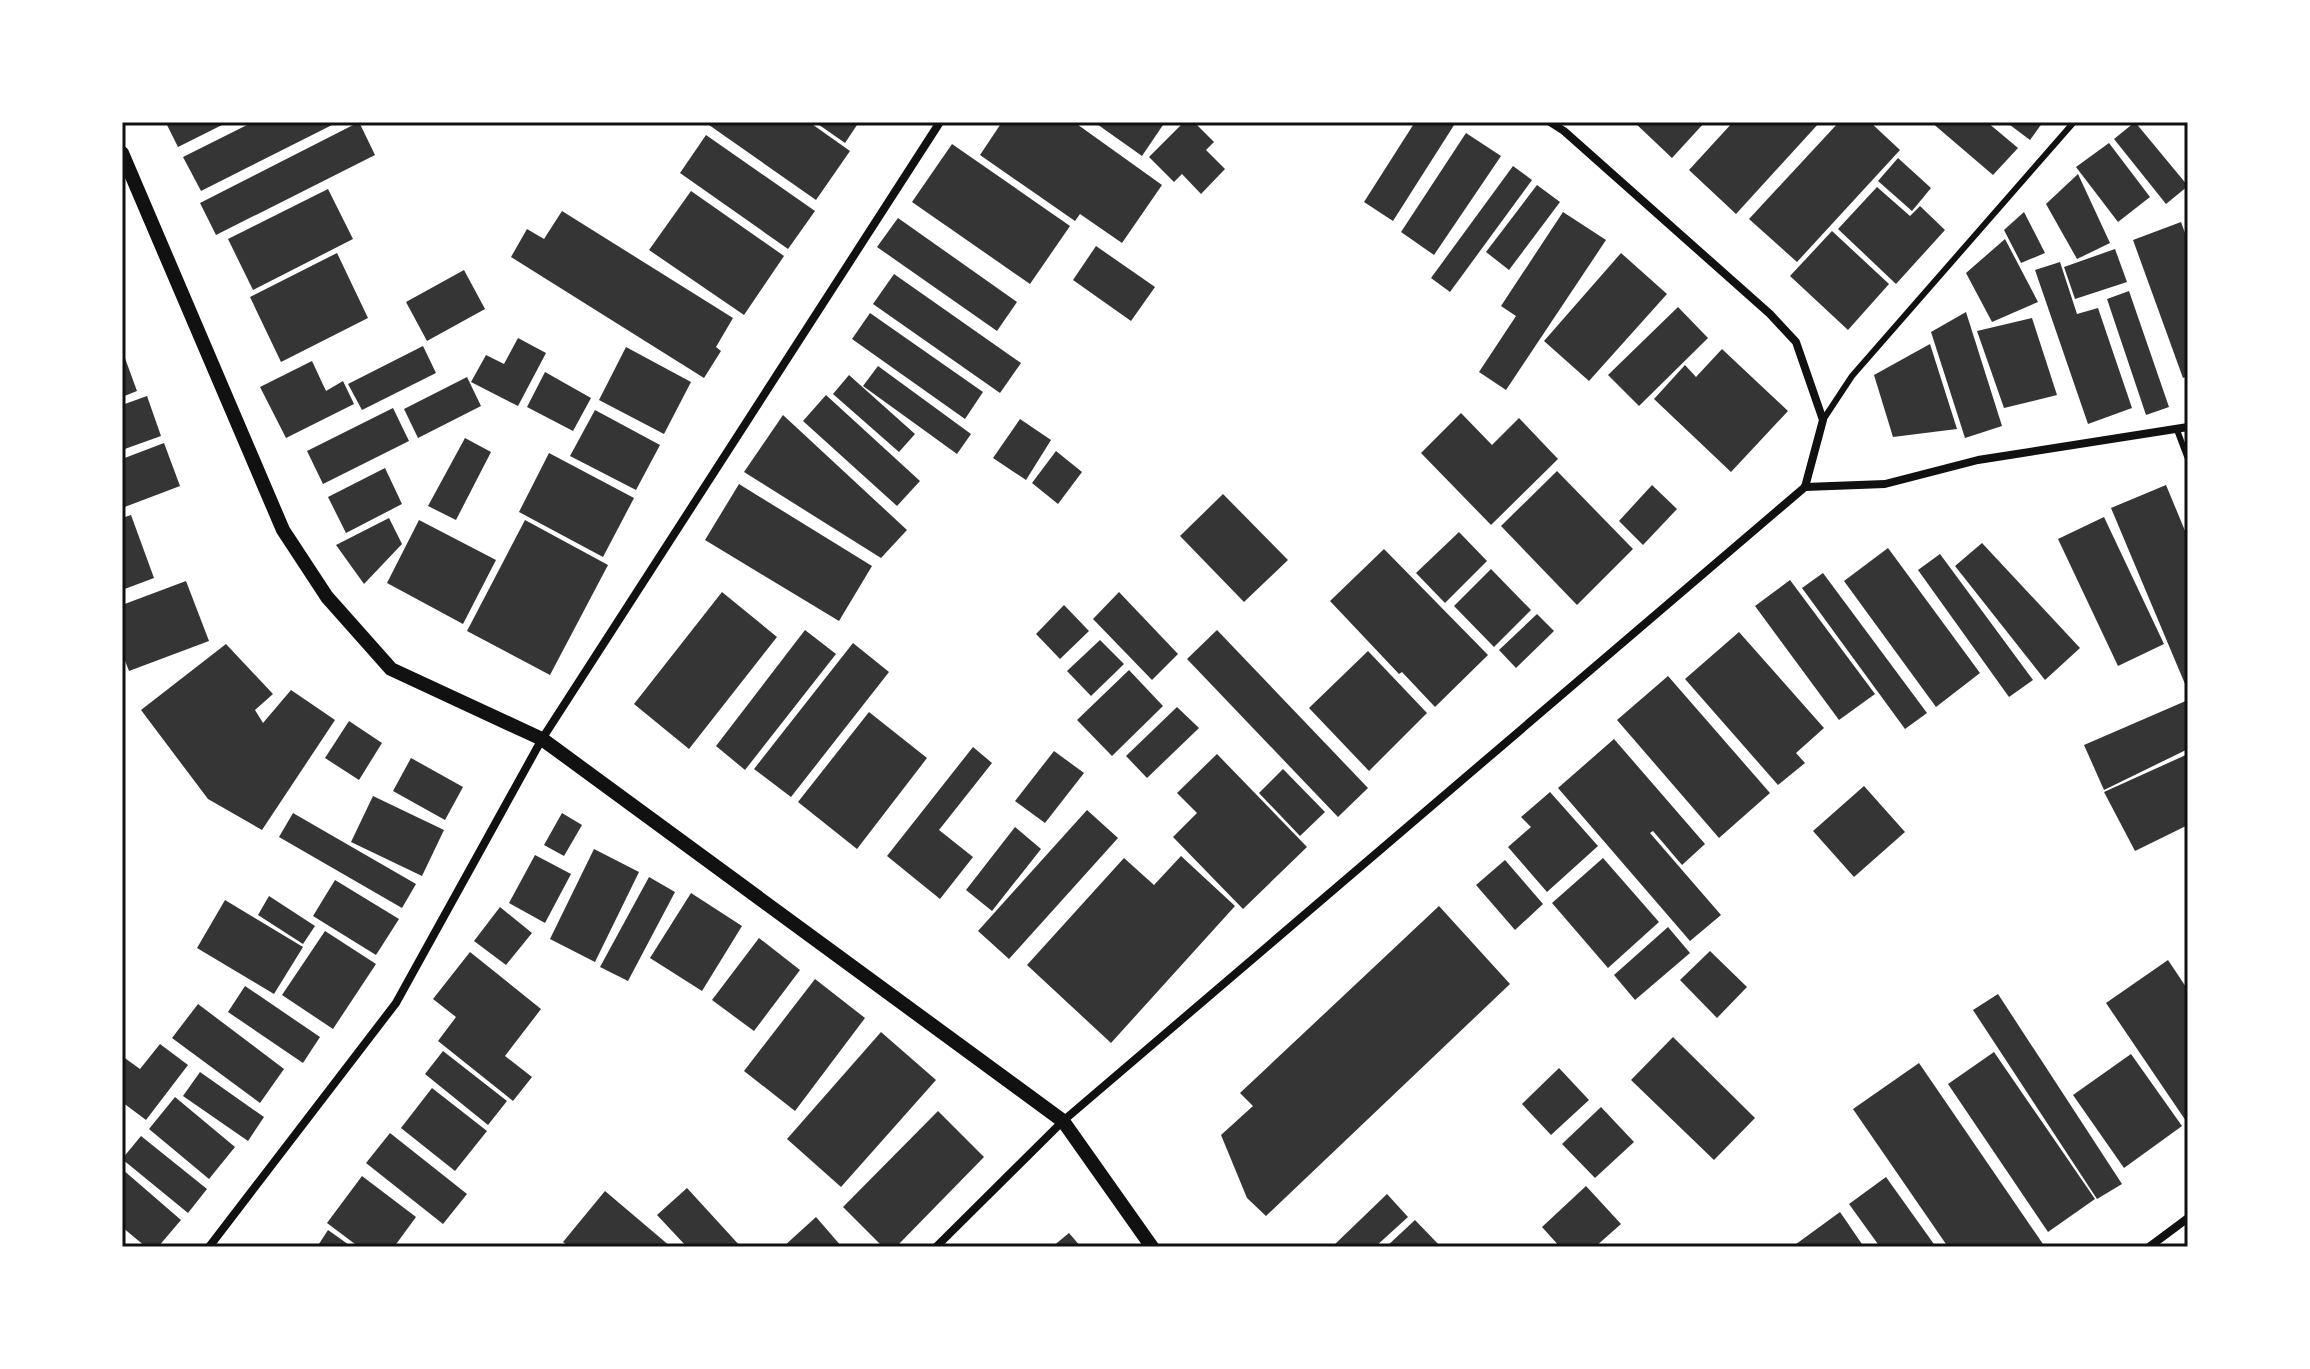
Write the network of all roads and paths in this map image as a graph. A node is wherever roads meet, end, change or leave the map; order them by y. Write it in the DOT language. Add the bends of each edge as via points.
graph roads {
  1 [pos="940,122"];
  2 [pos="1550,122"];
  3 [pos="2074,122"];
  4 [pos="1564,127"];
  5 [pos="122,153"];
  6 [pos="1823,420"];
  7 [pos="2188,427"];
  8 [pos="2177,430"];
  9 [pos="2188,459"];
  10 [pos="1805,487"];
  11 [pos="542,739"];
  12 [pos="1063,1121"];
  13 [pos="2188,1218"];
  14 [pos="209,1247"];
  15 [pos="936,1247"];
  16 [pos="1152,1247"];
  17 [pos="2149,1247"];
  1 -- 11 [label="street"];
  2 -- 4 [label="street"];
  3 -- 6 [label="lane" via="1852,376"];
  4 -- 6 [label="street" via="1796,342"];
  5 -- 11 [label="street" via="283,530 327,597 391,669"];
  6 -- 10 [label="street"];
  7 -- 8 [label="street"];
  8 -- 9 [label="lane"];
  8 -- 10 [label="street" via="1978,460 1885,484"];
  10 -- 12 [label="street"];
  11 -- 12 [label="street"];
  11 -- 14 [label="street" via="396,1003"];
  12 -- 15 [label="street"];
  12 -- 16 [label="street"];
  13 -- 17 [label="street"];
}
